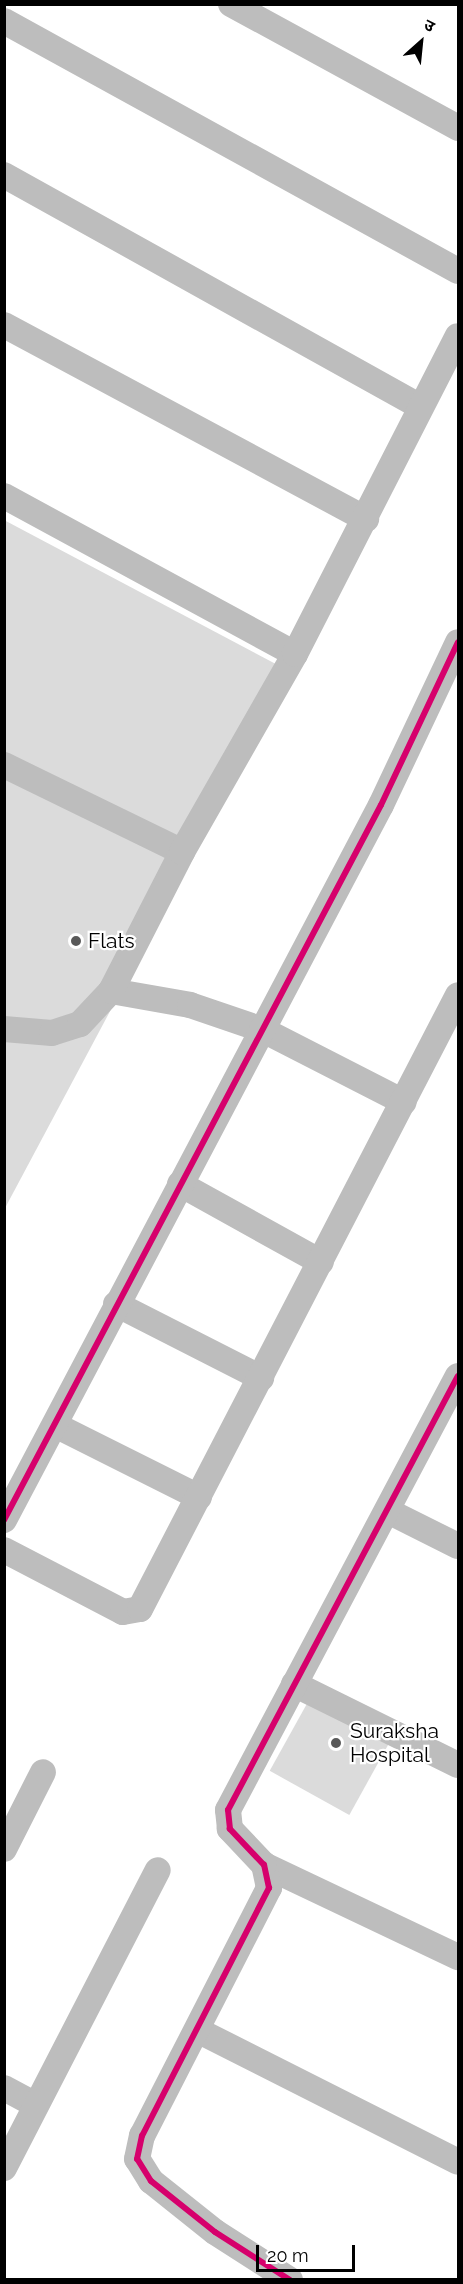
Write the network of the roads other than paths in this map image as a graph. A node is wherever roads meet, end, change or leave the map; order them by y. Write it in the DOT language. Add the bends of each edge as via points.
graph roads {
  1 [pos="231,4"];
  2 [pos="4,21"];
  3 [pos="459,128"];
  4 [pos="4,175"];
  5 [pos="459,271"];
  6 [pos="4,324"];
  7 [pos="459,336"];
  8 [pos="419,406"];
  9 [pos="4,496"];
  10 [pos="366,519"];
  11 [pos="459,642"];
  12 [pos="295,654"];
  13 [pos="4,765"];
  14 [pos="182,852"];
  15 [pos="111,991"];
  16 [pos="459,996"];
  17 [pos="4,1029"];
  18 [pos="263,1030"];
  19 [pos="404,1102"];
  20 [pos="180,1184"];
  21 [pos="321,1262"];
  22 [pos="116,1304"];
  23 [pos="459,1376"];
  24 [pos="261,1378"];
  25 [pos="55,1425"];
  26 [pos="200,1497"];
  27 [pos="390,1512"];
  28 [pos="4,1520"];
  29 [pos="459,1546"];
  30 [pos="4,1550"];
  31 [pos="294,1684"];
  32 [pos="459,1766"];
  33 [pos="43,1772"];
  34 [pos="4,1849"];
  35 [pos="264,1865"];
  36 [pos="158,1870"];
  37 [pos="459,1957"];
  38 [pos="197,2030"];
  39 [pos="4,2088"];
  40 [pos="36,2105"];
  41 [pos="459,2162"];
  42 [pos="4,2168"];
  43 [pos="290,2280"];
  1 -- 3 [label="street"];
  2 -- 5 [label="street"];
  4 -- 8 [label="street"];
  6 -- 10 [label="street"];
  7 -- 8 [label="street"];
  8 -- 10 [label="street"];
  9 -- 12 [label="street"];
  10 -- 12 [label="street"];
  11 -- 18 [label="street" via="381,805"];
  12 -- 14 [label="street"];
  13 -- 14 [label="street"];
  14 -- 15 [label="street"];
  15 -- 17 [label="street" via="80,1024 52,1032"];
  15 -- 18 [label="street" via="190,1005"];
  16 -- 19 [label="street"];
  18 -- 19 [label="street"];
  18 -- 20 [label="street"];
  19 -- 21 [label="street"];
  20 -- 21 [label="street"];
  20 -- 22 [label="street"];
  21 -- 24 [label="street"];
  22 -- 24 [label="street"];
  22 -- 25 [label="street"];
  23 -- 27 [label="street"];
  24 -- 26 [label="street"];
  25 -- 26 [label="street"];
  25 -- 28 [label="street"];
  26 -- 30 [label="street" via="135,1614 123,1612"];
  27 -- 29 [label="street"];
  27 -- 31 [label="street"];
  31 -- 32 [label="street"];
  31 -- 35 [label="street" via="228,1810 234,1835"];
  33 -- 34 [label="street"];
  35 -- 37 [label="street"];
  35 -- 38 [label="street" via="269,1888 265,1899"];
  36 -- 40 [label="street"];
  38 -- 41 [label="street"];
  38 -- 43 [label="street" via="142,2136 139,2165 151,2181 215,2232"];
  39 -- 40 [label="street"];
  40 -- 42 [label="street"];
}
